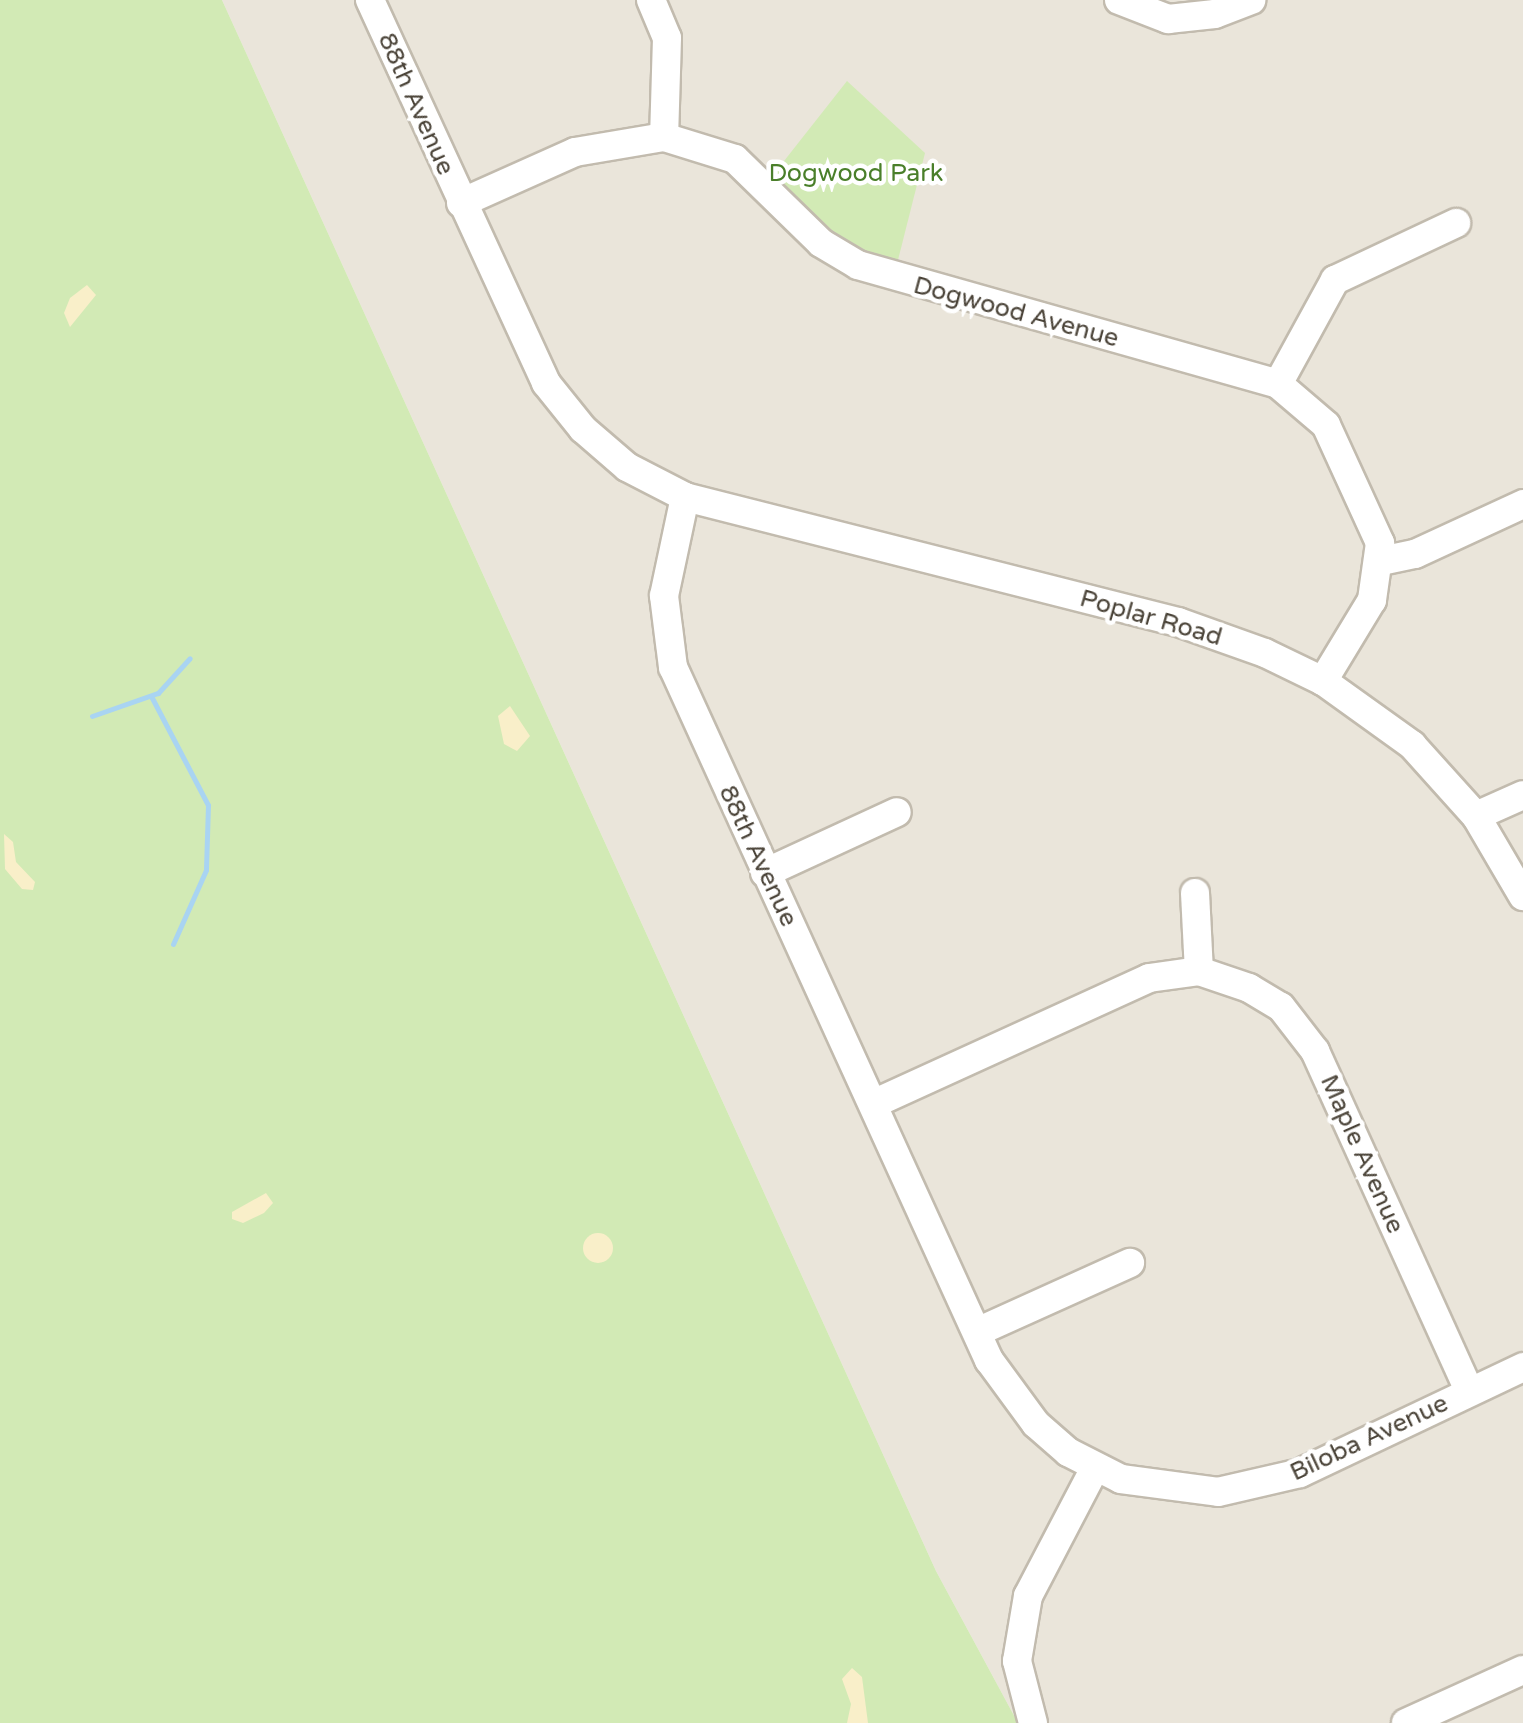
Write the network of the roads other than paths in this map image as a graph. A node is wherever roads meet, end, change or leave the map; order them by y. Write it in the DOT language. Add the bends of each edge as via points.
graph roads {
  1 [pos="370,0"];
  2 [pos="651,0"];
  3 [pos="1119,0"];
  4 [pos="1251,0"];
  5 [pos="664,137"];
  6 [pos="461,203"];
  7 [pos="1456,223"];
  8 [pos="1278,384"];
  9 [pos="685,497"];
  10 [pos="1523,504"];
  11 [pos="1381,562"];
  12 [pos="1323,681"];
  13 [pos="1523,795"];
  14 [pos="897,812"];
  15 [pos="1476,816"];
  16 [pos="766,874"];
  17 [pos="1195,893"];
  18 [pos="1523,896"];
  19 [pos="1198,971"];
  20 [pos="874,1104"];
  21 [pos="1130,1263"];
  22 [pos="976,1332"];
  23 [pos="1523,1366"];
  24 [pos="1469,1391"];
  25 [pos="1095,1468"];
  26 [pos="1523,1670"];
  27 [pos="1032,1723"];
  28 [pos="1406,1723"];
  1 -- 6 [label="street, 88th Avenue"];
  2 -- 5 [label="street" via="666,38"];
  3 -- 4 [label="street" via="1168,19 1215,14"];
  5 -- 6 [label="street, Dogwood Avenue" via="576,152"];
  5 -- 8 [label="street, Dogwood Avenue" via="735,159 821,243 872,271"];
  6 -- 9 [label="street, 88th Avenue" via="546,384 627,467"];
  7 -- 8 [label="street" via="1335,280"];
  8 -- 11 [label="street, Dogwood Avenue" via="1318,415 1336,442 1371,514"];
  9 -- 12 [label="street, Poplar Road" via="1178,622"];
  9 -- 16 [label="street, 88th Avenue" via="664,596 670,653"];
  10 -- 11 [label="street" via="1414,554"];
  11 -- 12 [label="street, Dogwood Avenue" via="1372,600"];
  12 -- 15 [label="street, Poplar Road" via="1412,745"];
  13 -- 15 [label="street"];
  14 -- 16 [label="street"];
  15 -- 18 [label="street, Poplar Road"];
  16 -- 20 [label="street, 88th Avenue"];
  17 -- 19 [label="street"];
  19 -- 20 [label="street" via="1126,987"];
  19 -- 24 [label="street, Maple Avenue" via="1266,997 1308,1040"];
  20 -- 22 [label="street, 88th Avenue"];
  21 -- 22 [label="street"];
  22 -- 25 [label="street, 88th Avenue" via="1016,1404"];
  23 -- 24 [label="street, Biloba Avenue"];
  24 -- 25 [label="street, Biloba Avenue" via="1300,1473 1251,1487 1186,1492"];
  25 -- 27 [label="street" via="1028,1596 1016,1662"];
  26 -- 28 [label="street"];
}
